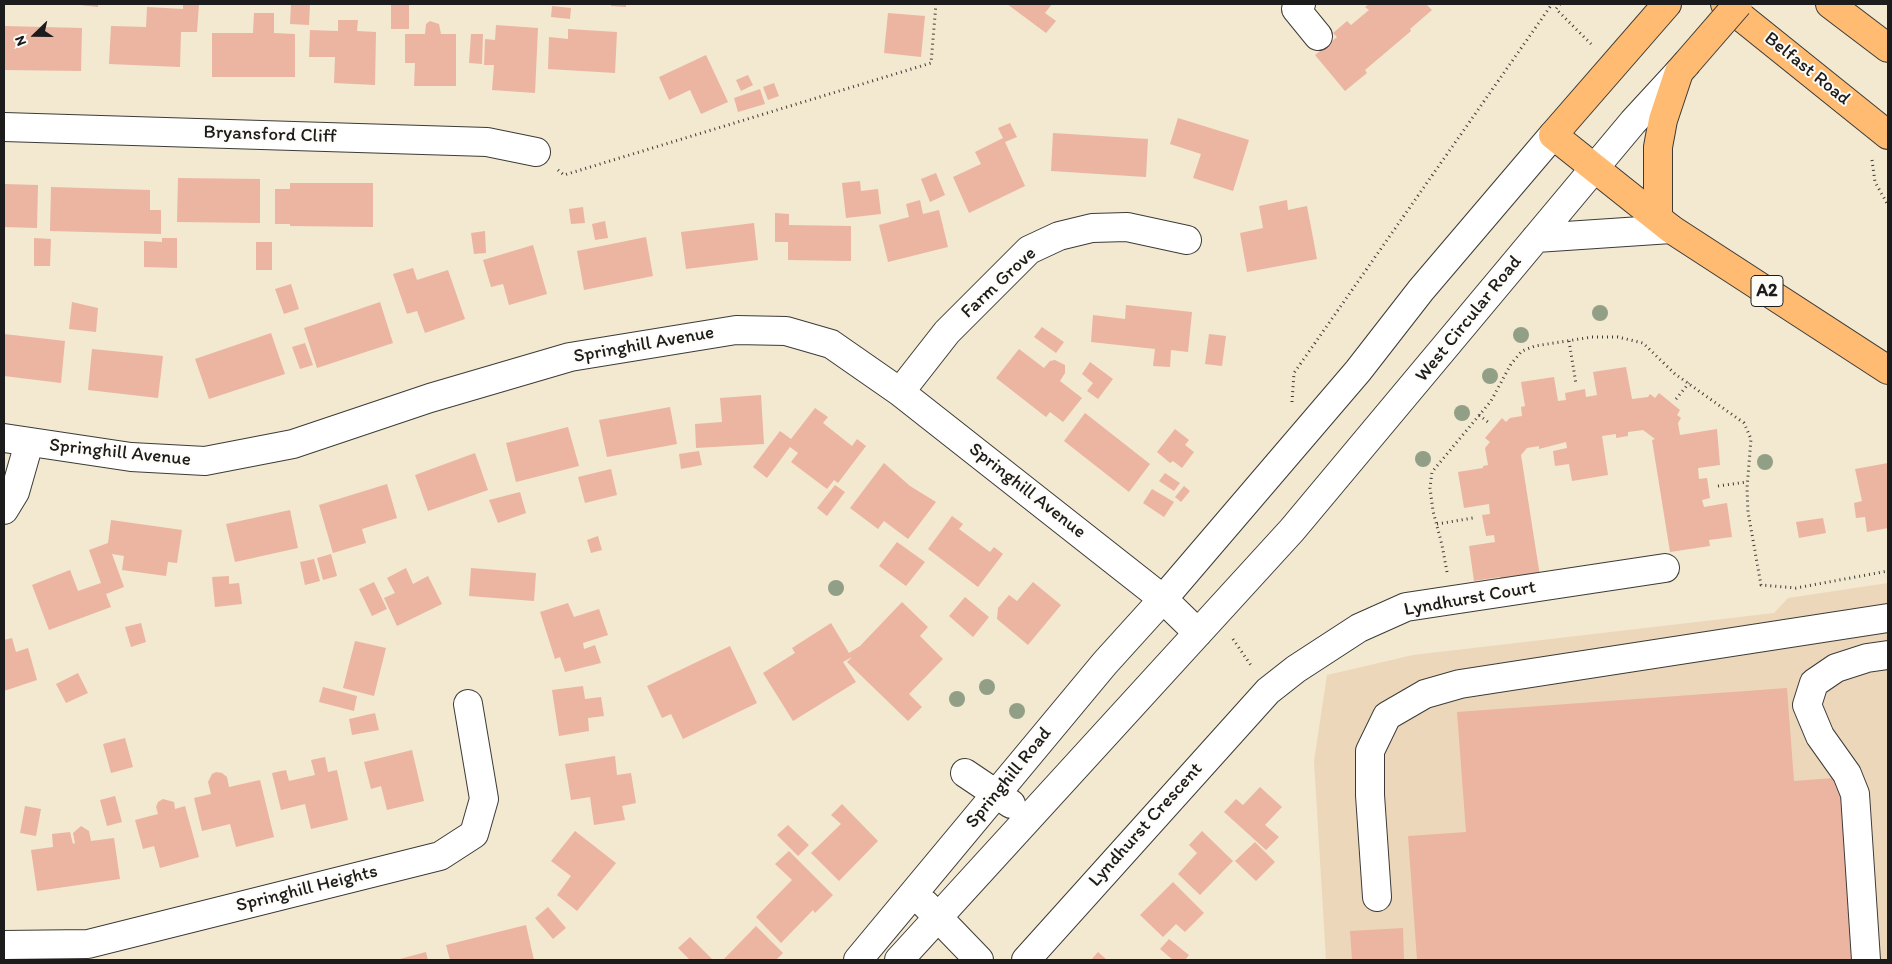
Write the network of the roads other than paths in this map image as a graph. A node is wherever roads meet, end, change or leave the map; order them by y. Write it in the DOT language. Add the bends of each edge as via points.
graph roads {
  1 [pos="1302,4"];
  2 [pos="1667,4"];
  3 [pos="1725,4"];
  4 [pos="1738,4"];
  5 [pos="1830,4"];
  6 [pos="1318,36"];
  7 [pos="1888,48"];
  8 [pos="1682,68"];
  9 [pos="4,127"];
  10 [pos="1553,135"];
  11 [pos="1888,135"];
  12 [pos="536,152"];
  13 [pos="1594,169"];
  14 [pos="1665,223"];
  15 [pos="1536,238"];
  16 [pos="1187,240"];
  17 [pos="1862,354"];
  18 [pos="1888,360"];
  19 [pos="1888,370"];
  20 [pos="900,392"];
  21 [pos="16,441"];
  22 [pos="4,510"];
  23 [pos="1665,568"];
  24 [pos="1163,599"];
  25 [pos="1888,618"];
  26 [pos="1198,633"];
  27 [pos="1888,655"];
  28 [pos="1268,691"];
  29 [pos="468,704"];
  30 [pos="964,772"];
  31 [pos="996,794"];
  32 [pos="1029,818"];
  33 [pos="915,894"];
  34 [pos="1376,897"];
  35 [pos="938,917"];
  36 [pos="4,945"];
  37 [pos="858,960"];
  38 [pos="899,960"];
  39 [pos="979,960"];
  40 [pos="1026,960"];
  41 [pos="1866,960"];
  1 -- 6 [label="street" via="1296,9"];
  2 -- 10 [label="main road"];
  3 -- 11 [label="main road, Belfast Road"];
  4 -- 8 [label="main road, West Circular Road, bridge"];
  5 -- 7 [label="main road"];
  8 -- 13 [label="street, West Circular Road"];
  8 -- 14 [label="main road" via="1663,120 1658,147"];
  9 -- 12 [label="street, Bryansford Cliff" via="487,142"];
  10 -- 13 [label="main road, A2"];
  10 -- 24 [label="street" via="1358,371"];
  13 -- 14 [label="main road, A2"];
  13 -- 15 [label="street, West Circular Road"];
  14 -- 15 [label="street"];
  14 -- 17 [label="main road, A2"];
  15 -- 26 [label="street, West Circular Road" via="1292,530"];
  16 -- 20 [label="street, Farm Grove" via="1127,227 1092,228 1059,236 1029,250 947,332"];
  17 -- 18 [label="main road, A2"];
  17 -- 19 [label="main road, A2"];
  20 -- 21 [label="street, Springhill Avenue" via="831,344 786,331 736,330 570,356 293,444 205,461 131,457"];
  20 -- 24 [label="street, Springhill Avenue"];
  21 -- 22 [label="street" via="15,492"];
  23 -- 28 [label="street, Lyndhurst Court" via="1406,607 1359,628"];
  24 -- 26 [label="street, Springhill Avenue"];
  24 -- 31 [label="street, Springhill Road"];
  25 -- 34 [label="street" via="1460,684 1424,694 1387,716 1370,751"];
  26 -- 32 [label="street, Springhill Road"];
  27 -- 41 [label="street" via="1836,668 1814,683 1807,706 1820,736 1847,774 1854,794"];
  28 -- 40 [label="street, Lyndhurst Crescent"];
  29 -- 36 [label="street, Springhill Heights" via="484,798 474,834 440,856 88,944"];
  30 -- 31 [label="street"];
  31 -- 32 [label="street"];
  31 -- 33 [label="street, Springhill Road"];
  32 -- 35 [label="street, Springhill Road"];
  33 -- 35 [label="street"];
  33 -- 37 [label="street, Springhill Road"];
  35 -- 38 [label="street, Springhill Road"];
  35 -- 39 [label="street"];
}
